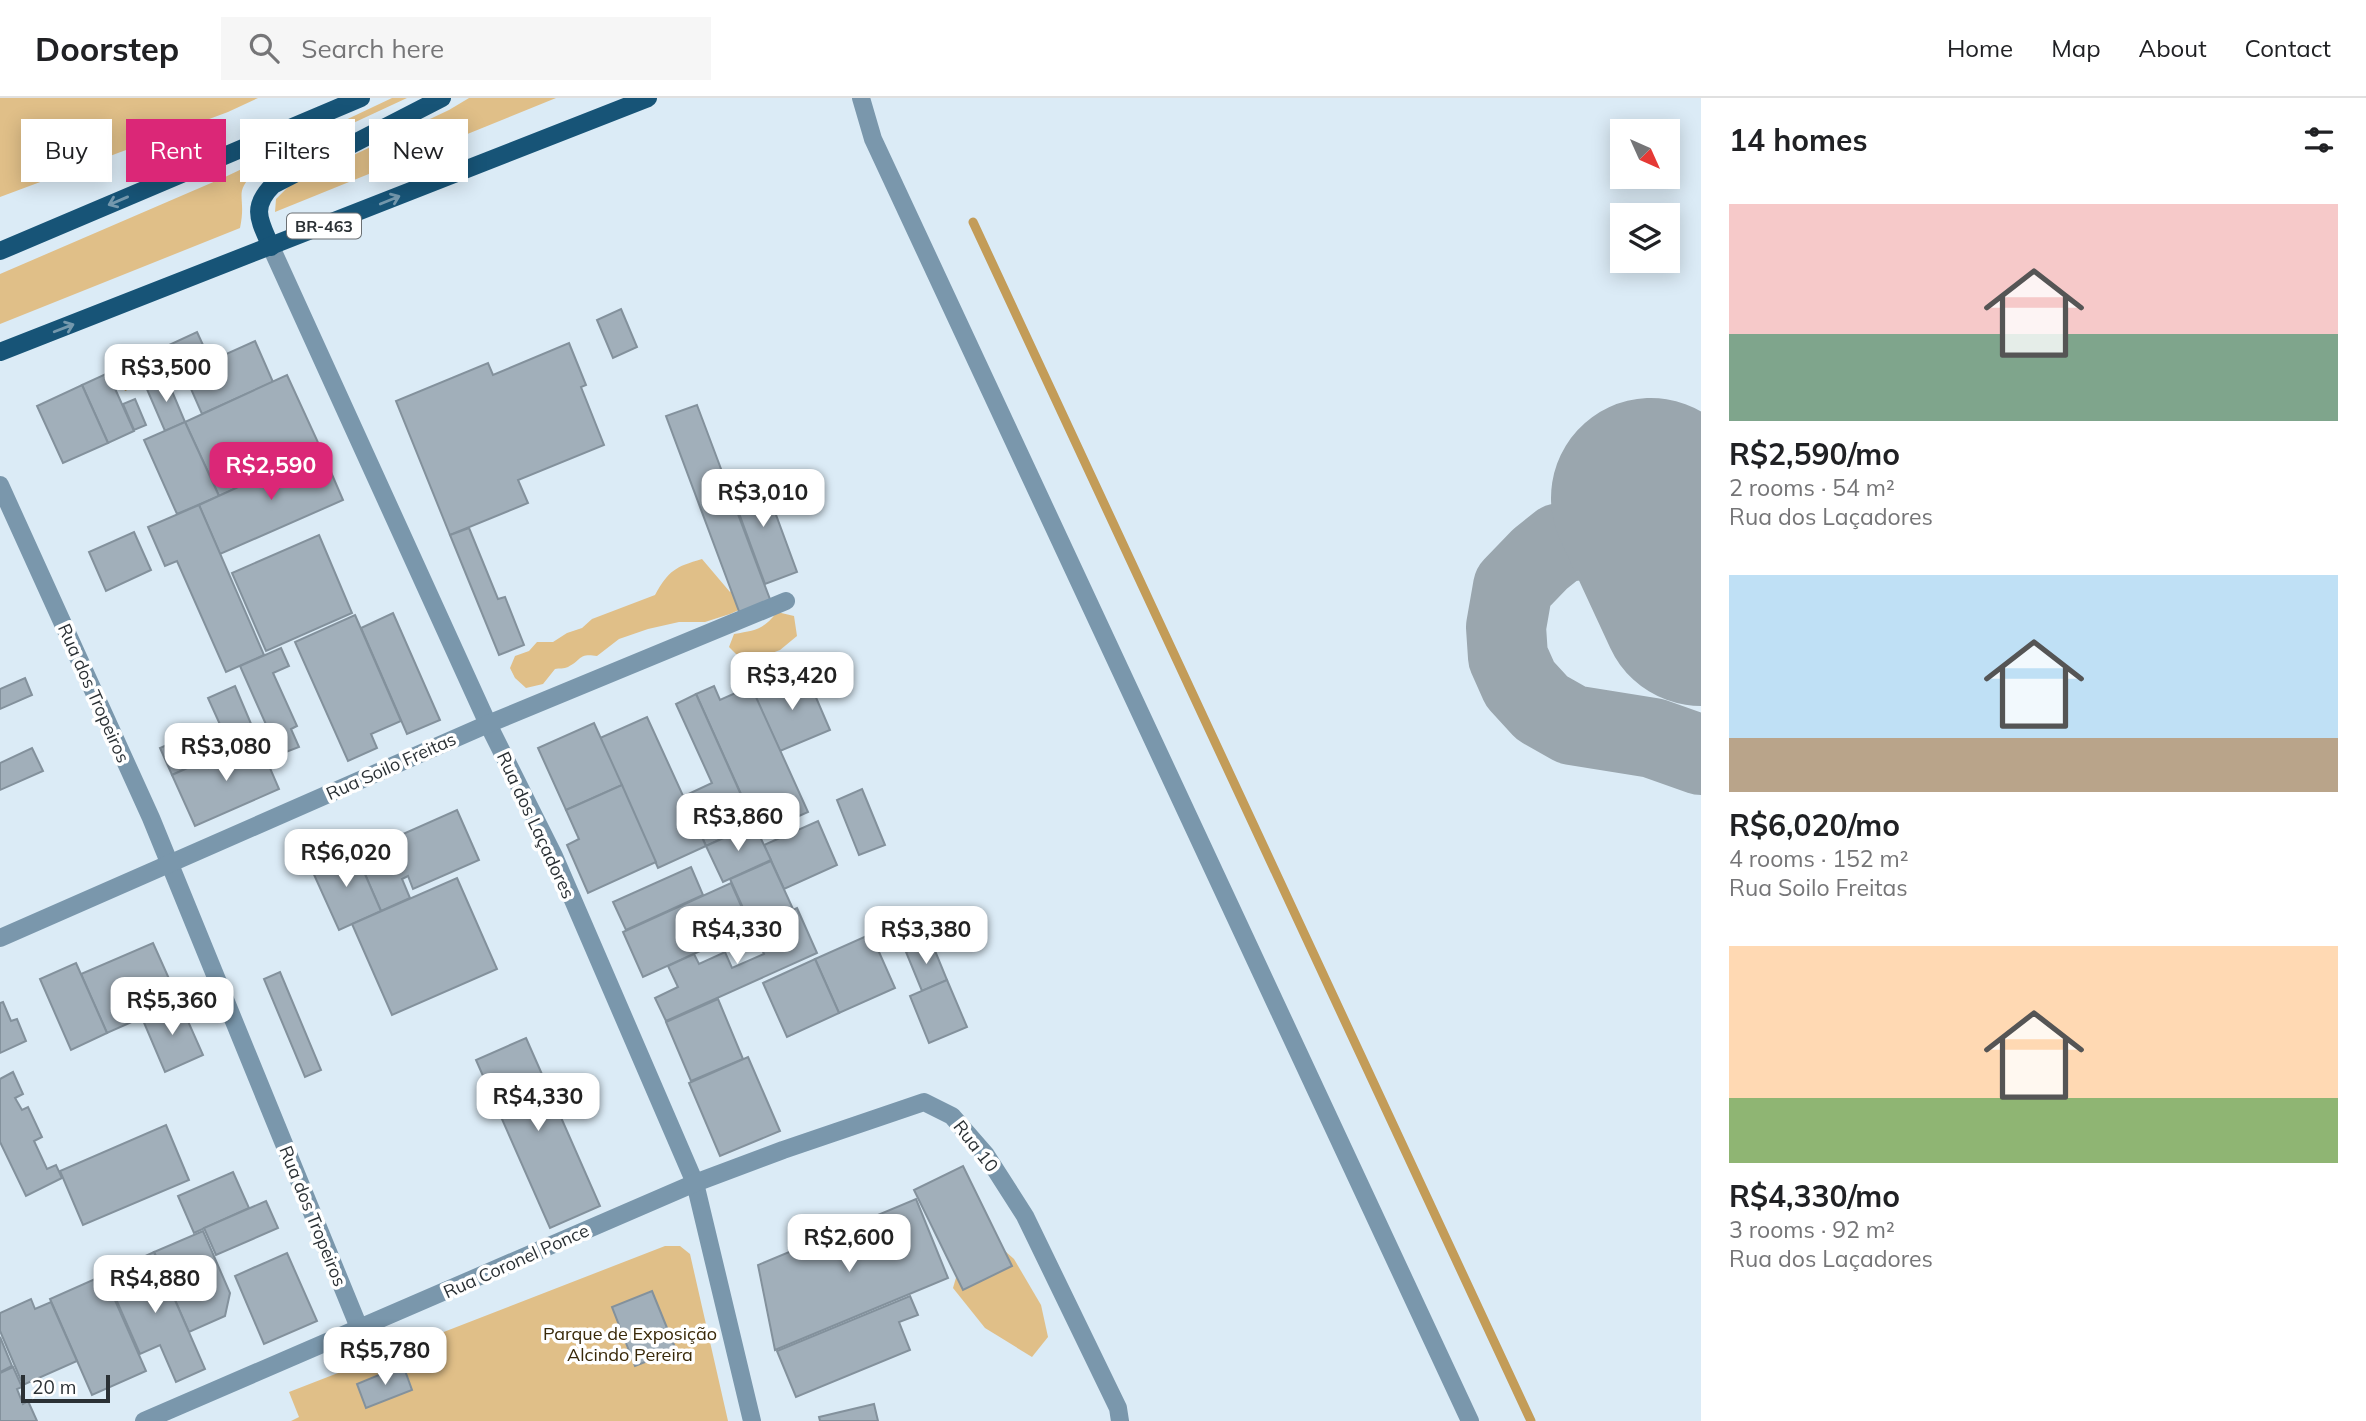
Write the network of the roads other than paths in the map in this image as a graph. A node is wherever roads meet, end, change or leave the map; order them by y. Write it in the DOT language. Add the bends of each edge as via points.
graph roads {
  1 [pos="361,98"];
  2 [pos="442,98"];
  3 [pos="648,98"];
  4 [pos="861,98"];
  5 [pos="271,247"];
  6 [pos="0,251"];
  7 [pos="0,352"];
  8 [pos="0,485"];
  9 [pos="786,601"];
  10 [pos="488,724"];
  11 [pos="169,864"];
  12 [pos="0,938"];
  13 [pos="695,1184"];
  14 [pos="360,1330"];
  15 [pos="144,1421"];
  16 [pos="752,1421"];
  17 [pos="1120,1421"];
  18 [pos="1471,1421"];
  1 -- 6 [label="main road, one-way"];
  2 -- 5 [label="main road" via="273,185 259,208"];
  5 -- 3 [label="main road, BR-463, one-way"];
  4 -- 18 [label="street" via="873,139"];
  7 -- 5 [label="main road, BR-463, one-way"];
  5 -- 10 [label="street, Rua dos Laçadores"];
  8 -- 11 [label="street, Rua dos Tropeiros"];
  9 -- 10 [label="street, Rua Soilo Freitas"];
  10 -- 11 [label="street, Rua Soilo Freitas"];
  10 -- 13 [label="street, Rua dos Laçadores" via="554,856"];
  11 -- 12 [label="street, Rua Soilo Freitas"];
  11 -- 14 [label="street, Rua dos Tropeiros"];
  13 -- 14 [label="street, Rua Coronel Ponce"];
  13 -- 16 [label="street, Rua dos Laçadores"];
  13 -- 17 [label="street, Rua 10" via="924,1102 952,1116 986,1155 1025,1216 1118,1408"];
  14 -- 15 [label="street, Rua Coronel Ponce"];
}
